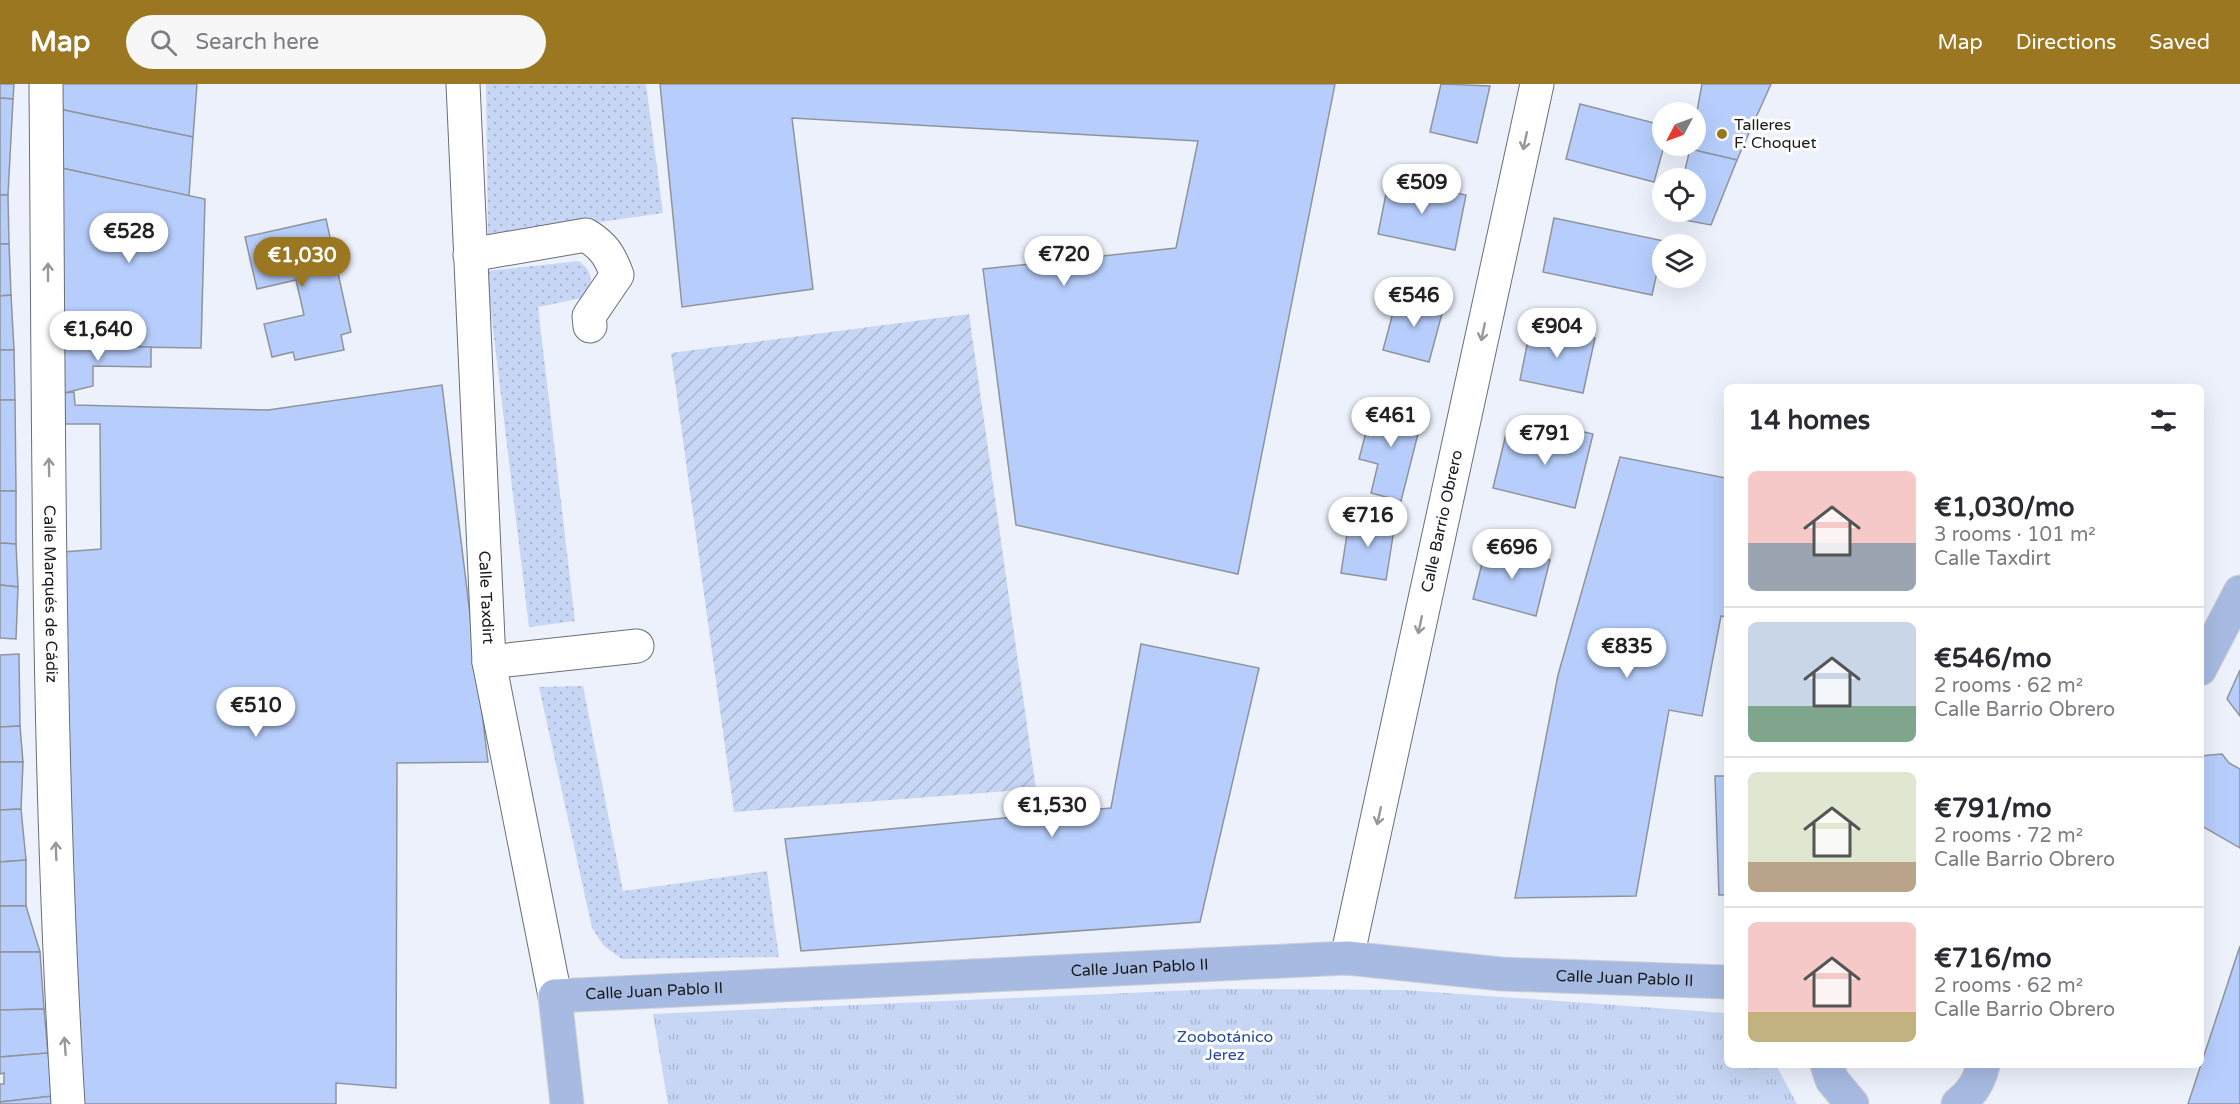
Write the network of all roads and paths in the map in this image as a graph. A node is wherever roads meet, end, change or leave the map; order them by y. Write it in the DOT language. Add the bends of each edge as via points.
graph roads {
  1 [pos="46,84"];
  2 [pos="463,84"];
  3 [pos="1537,84"];
  4 [pos="470,255"];
  5 [pos="590,326"];
  6 [pos="2240,592"];
  7 [pos="637,646"];
  8 [pos="2204,661"];
  9 [pos="489,662"];
  10 [pos="1347,958"];
  11 [pos="1724,983"];
  12 [pos="555,996"];
  13 [pos="1982,1068"];
  14 [pos="1965,1101"];
  15 [pos="68,1104"];
  16 [pos="567,1104"];
  15 -- 1 [label="street, Calle Marqués de Cádiz, one-way" via="52,720"];
  2 -- 4 [label="street, Calle Taxdirt"];
  3 -- 10 [label="street, Calle Barrio Obrero, one-way"];
  4 -- 5 [label="street" via="586,236 600,243 610,255 617,275 589,316"];
  4 -- 9 [label="street, Calle Taxdirt"];
  6 -- 8 [label="main road"];
  7 -- 9 [label="street"];
  9 -- 12 [label="street, Calle Taxdirt"];
  10 -- 11 [label="main road, Calle Juan Pablo II" via="1501,974"];
  10 -- 12 [label="main road, Calle Juan Pablo II"];
  12 -- 16 [label="main road, Calle Taxdirt"];
  13 -- 14 [label="main road"];
}
